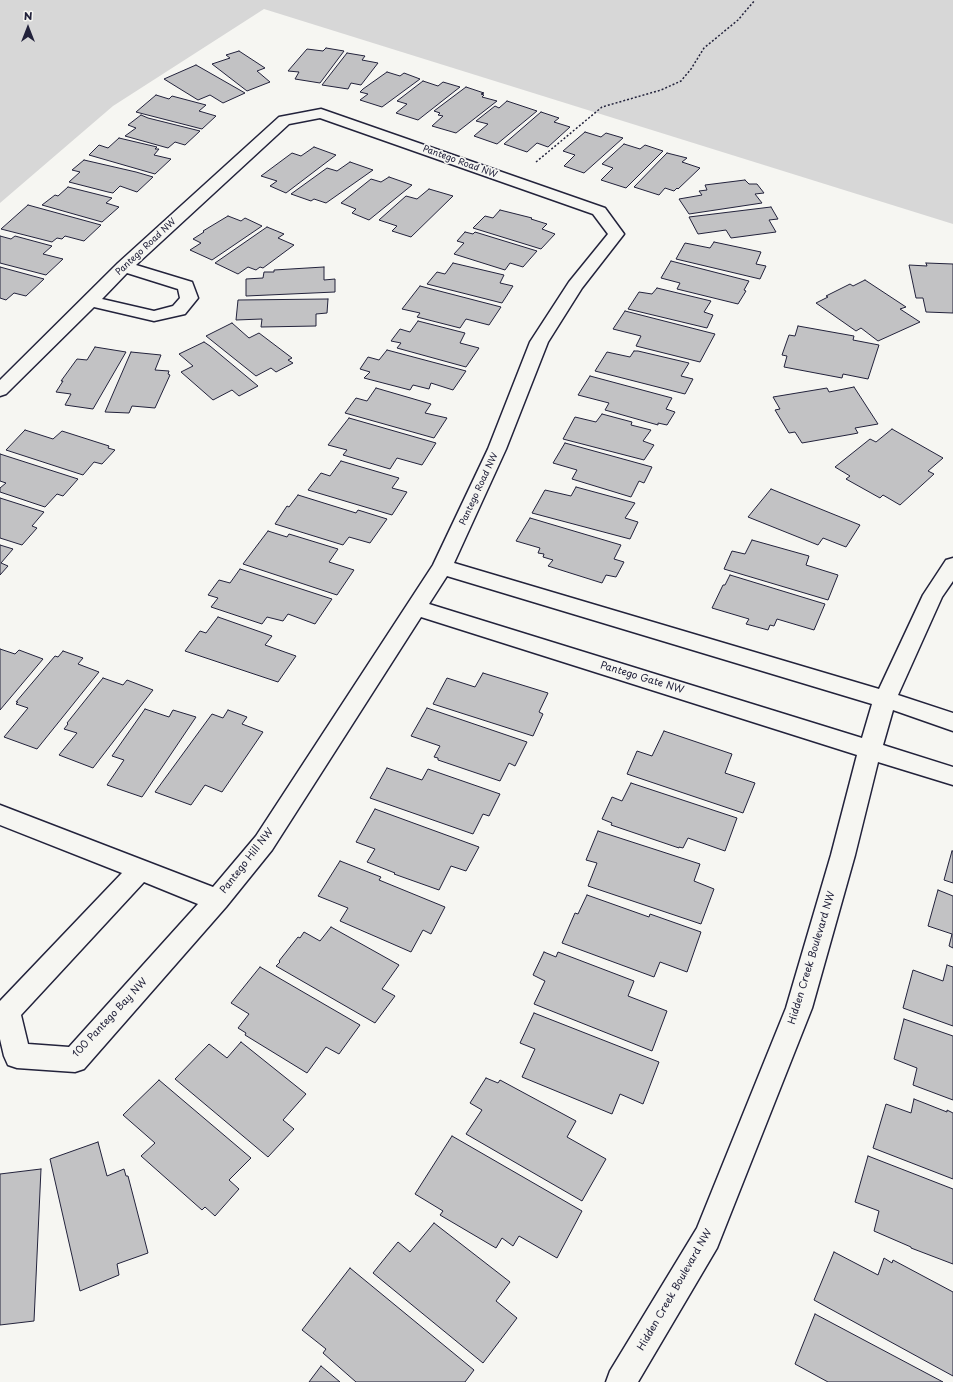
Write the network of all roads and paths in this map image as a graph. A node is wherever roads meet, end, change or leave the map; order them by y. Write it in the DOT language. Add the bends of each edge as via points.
graph roads {
  1 [pos="755,0"];
  2 [pos="513,181"];
  3 [pos="124,267"];
  4 [pos="90,301"];
  5 [pos="0,390"];
  6 [pos="953,566"];
  7 [pos="436,576"];
  8 [pos="415,606"];
  9 [pos="886,699"];
  10 [pos="953,722"];
  11 [pos="870,750"];
  12 [pos="953,776"];
  13 [pos="0,815"];
  14 [pos="140,870"];
  15 [pos="217,900"];
  16 [pos="621,1382"];
  1 -- 2 [label="path" via="738,20 704,48 681,81 661,90 602,107"];
  2 -- 3 [label="street, Pantego Road NW" via="321,113 284,120"];
  2 -- 7 [label="street, Pantego Road NW" via="599,211 616,234 575,286 540,342 498,449"];
  3 -- 4 [label="street, Pantego Road NW"];
  3 -- 4 [label="street" via="186,286 189,298 179,310 154,316"];
  4 -- 5 [label="street, Pantego Road NW"];
  6 -- 9 [label="street, Hidden Creek Boulevard NW" via="933,595"];
  7 -- 8 [label="street, Pantego Hill NW"];
  7 -- 9 [label="street"];
  8 -- 11 [label="street, Pantego Gate NW"];
  8 -- 15 [label="street, Pantego Hill NW" via="264,843"];
  9 -- 10 [label="street"];
  9 -- 11 [label="street, Hidden Creek Boulevard NW"];
  11 -- 12 [label="street, Pantego Gate NW"];
  11 -- 16 [label="street, Hidden Creek Boulevard NW" via="843,855 796,1016 707,1238"];
  13 -- 14 [label="street, Pantego Hill NW"];
  14 -- 15 [label="street, Pantego Hill NW"];
  14 -- 15 [label="street, 100 Pantego Bay NW" via="7,1012 17,1056 75,1060"];
}
